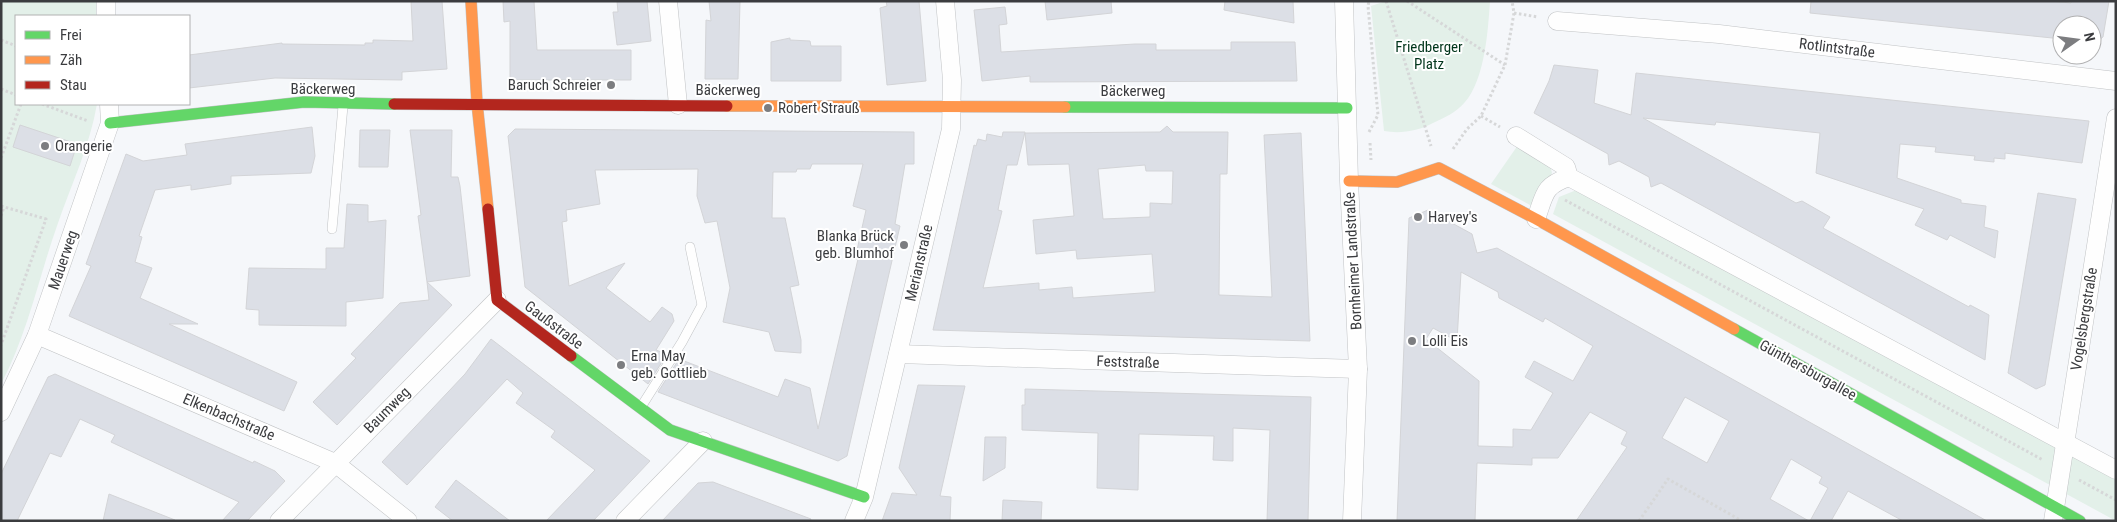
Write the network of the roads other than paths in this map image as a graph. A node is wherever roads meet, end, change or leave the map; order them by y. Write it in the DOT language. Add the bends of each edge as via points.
graph roads {
  1 [pos="106,1"];
  2 [pos="471,1"];
  3 [pos="668,1"];
  4 [pos="945,1"];
  5 [pos="1344,1"];
  6 [pos="106,15"];
  7 [pos="1558,21"];
  8 [pos="2116,80"];
  9 [pos="477,103"];
  10 [pos="343,104"];
  11 [pos="109,105"];
  12 [pos="678,105"];
  13 [pos="952,105"];
  14 [pos="1347,108"];
  15 [pos="2116,118"];
  16 [pos="102,123"];
  17 [pos="1516,136"];
  18 [pos="1569,176"];
  19 [pos="1349,181"];
  20 [pos="1536,219"];
  21 [pos="332,229"];
  22 [pos="690,246"];
  23 [pos="496,300"];
  24 [pos="37,334"];
  25 [pos="898,354"];
  26 [pos="1358,369"];
  27 [pos="640,409"];
  28 [pos="1,412"];
  29 [pos="703,441"];
  30 [pos="2065,441"];
  31 [pos="335,463"];
  32 [pos="2116,470"];
  33 [pos="864,497"];
  34 [pos="2054,514"];
  35 [pos="279,521"];
  36 [pos="408,521"];
  37 [pos="625,521"];
  38 [pos="854,521"];
  39 [pos="1352,521"];
  40 [pos="2080,521"];
  1 -- 6 [label="street"];
  2 -- 9 [label="street"];
  3 -- 12 [label="street"];
  4 -- 13 [label="street, Merianstraße"];
  5 -- 14 [label="street, Bornheimer Landstraße"];
  7 -- 8 [label="street, Rotlintstraße" via="1719,34"];
  9 -- 10 [label="street, Bäckerweg"];
  9 -- 12 [label="street, Bäckerweg"];
  9 -- 23 [label="street"];
  10 -- 16 [label="street, Bäckerweg" via="304,102"];
  10 -- 21 [label="lane"];
  11 -- 16 [label="street, Mauerweg"];
  12 -- 13 [label="street, Bäckerweg"];
  13 -- 14 [label="street, Bäckerweg"];
  13 -- 25 [label="street, Merianstraße" via="951,130"];
  14 -- 19 [label="street, Bornheimer Landstraße"];
  15 -- 30 [label="street, Vogelsbergstraße"];
  16 -- 24 [label="street, Mauerweg"];
  17 -- 18 [label="street" via="1566,167"];
  18 -- 20 [label="street" via="1546,190"];
  18 -- 30 [label="street"];
  19 -- 20 [label="street, Günthersburgallee" via="1397,182 1439,168"];
  19 -- 26 [label="street, Bornheimer Landstraße"];
  20 -- 34 [label="street, Günthersburgallee"];
  22 -- 27 [label="lane" via="702,305"];
  23 -- 27 [label="street, Gaußstraße"];
  23 -- 31 [label="street, Baumweg"];
  24 -- 28 [label="street, Mauerweg"];
  24 -- 31 [label="street, Elkenbachstraße"];
  25 -- 26 [label="street, Feststraße"];
  25 -- 33 [label="street, Merianstraße"];
  26 -- 39 [label="street, Bornheimer Landstraße"];
  27 -- 29 [label="street, Gaußstraße" via="670,430"];
  29 -- 33 [label="street, Gaußstraße"];
  29 -- 37 [label="street"];
  30 -- 32 [label="street"];
  30 -- 34 [label="street, Vogelsbergstraße"];
  31 -- 35 [label="street, Baumweg"];
  31 -- 36 [label="street, Elkenbachstraße"];
  33 -- 38 [label="street, Merianstraße"];
  34 -- 40 [label="street, Günthersburgallee"];
}
